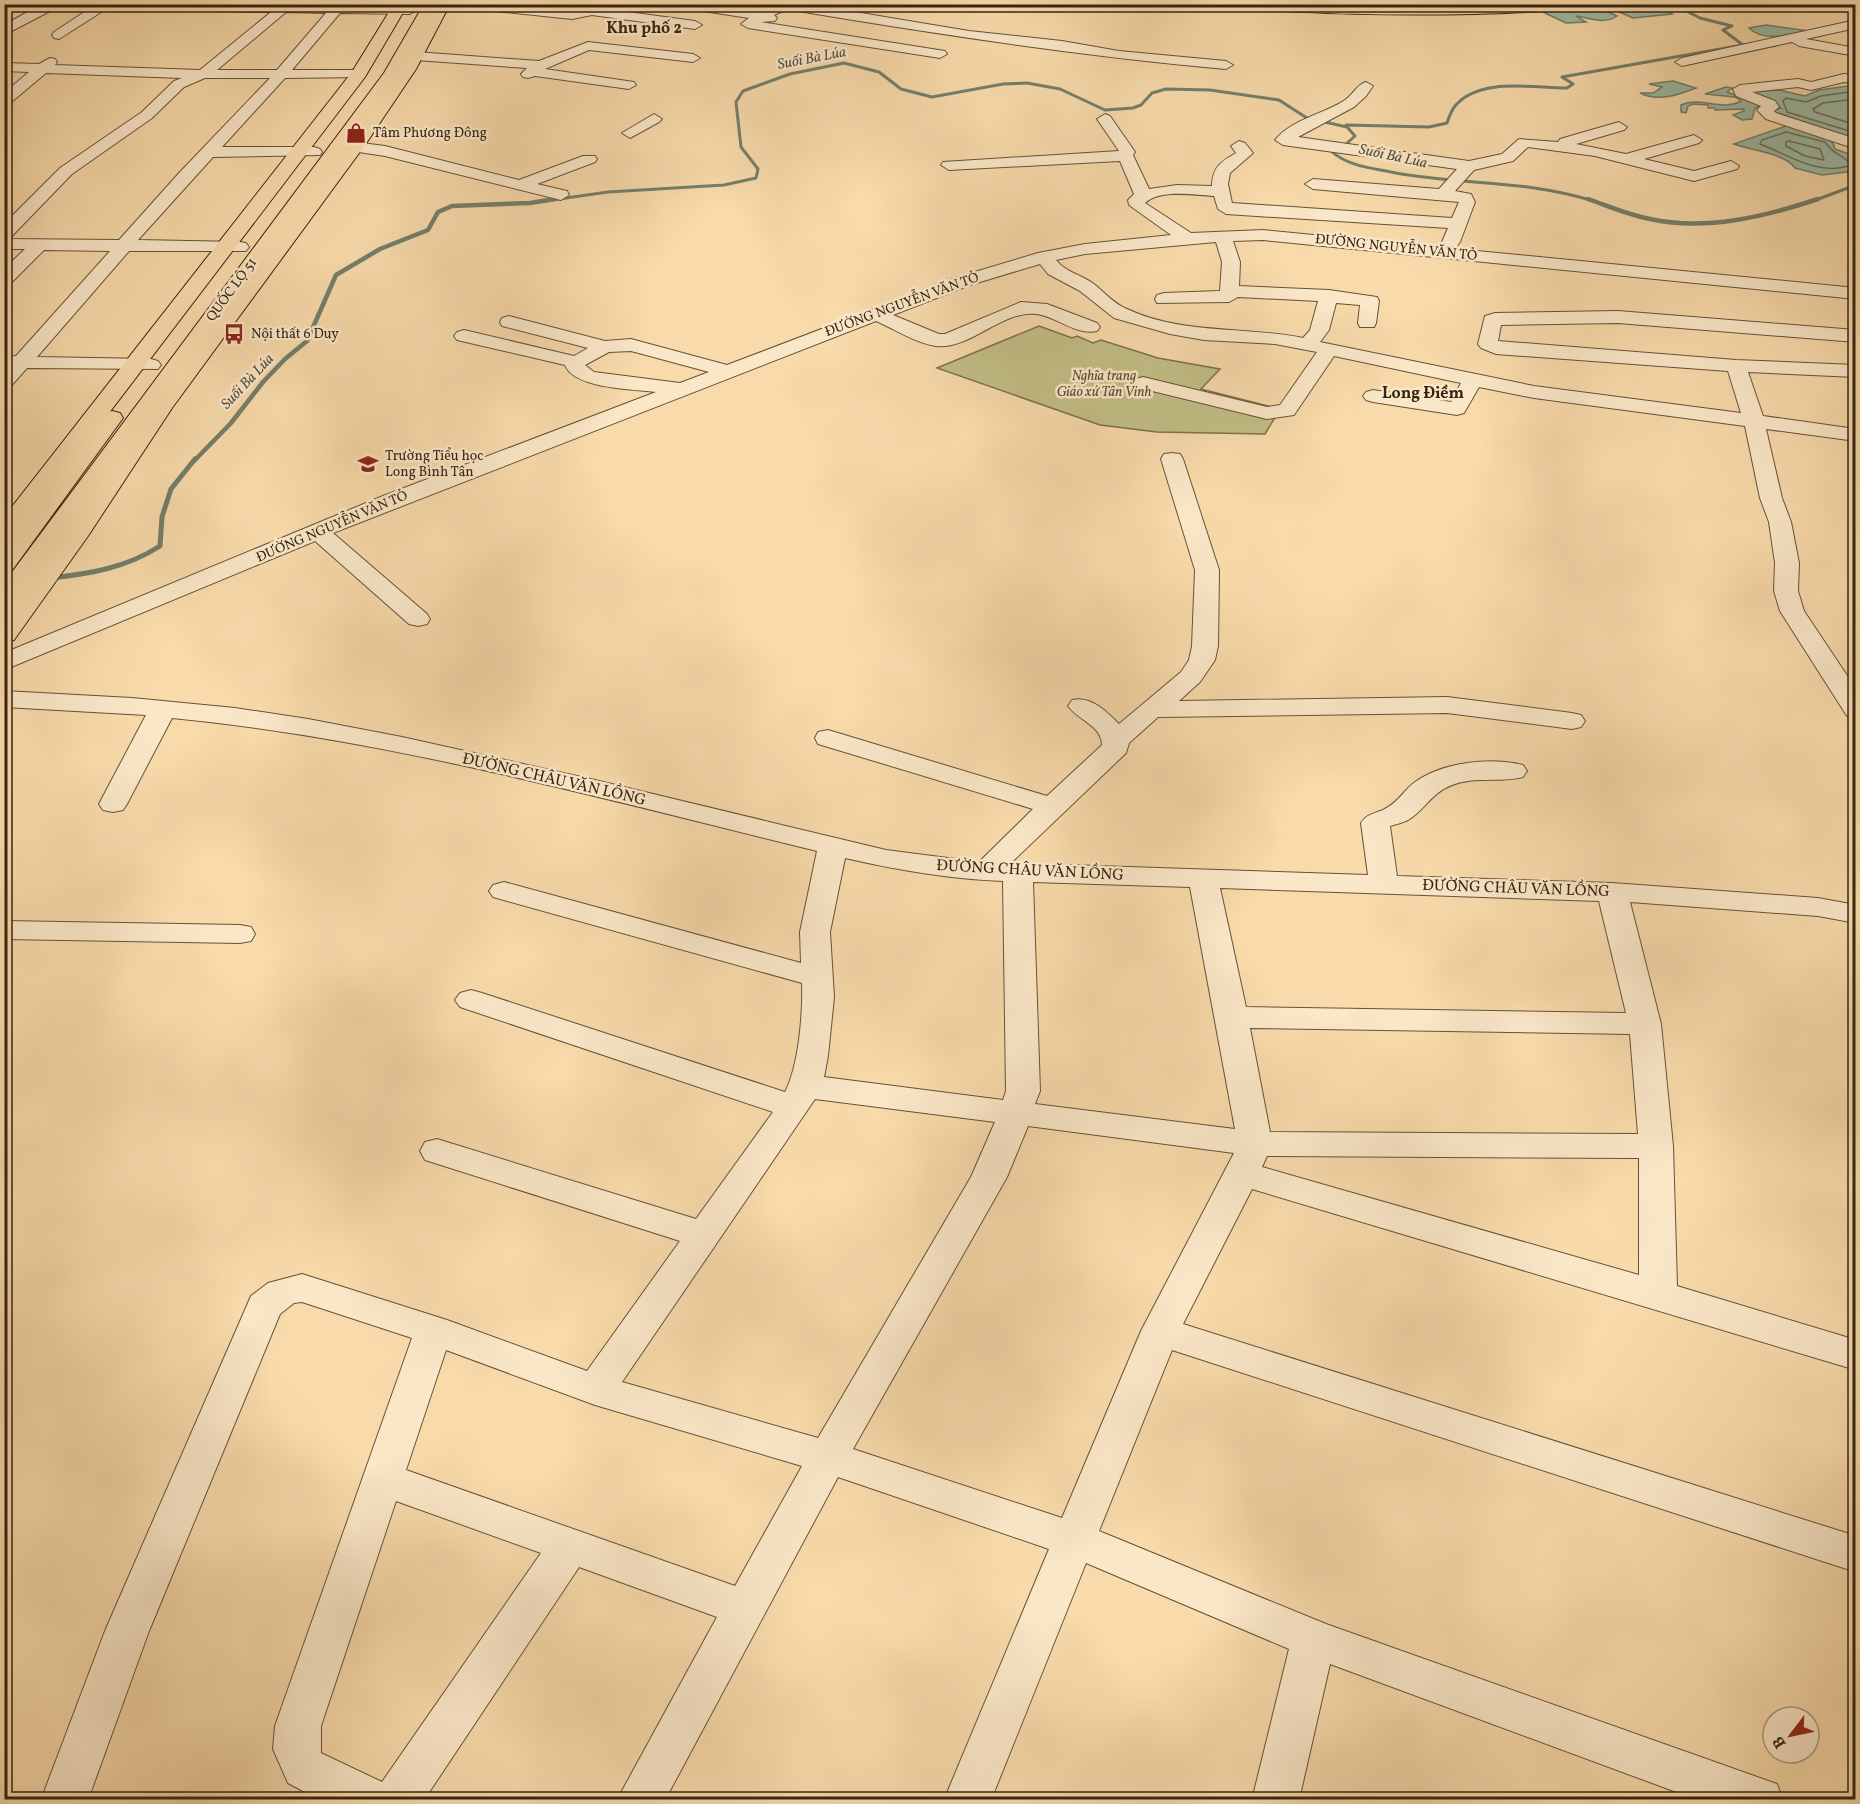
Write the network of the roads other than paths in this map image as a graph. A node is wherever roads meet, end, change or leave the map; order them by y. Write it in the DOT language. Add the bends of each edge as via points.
graph roads {
  1 [pos="7,4"];
  2 [pos="431,4"];
  3 [pos="443,4"];
  4 [pos="466,4"];
  5 [pos="605,4"];
  6 [pos="684,4"];
  7 [pos="1252,4"];
  8 [pos="1577,4"];
  9 [pos="50,5"];
  10 [pos="787,5"];
  11 [pos="101,7"];
  12 [pos="406,7"];
  13 [pos="513,7"];
  14 [pos="829,7"];
  15 [pos="282,9"];
  16 [pos="336,9"];
  17 [pos="591,11"];
  18 [pos="572,15"];
  19 [pos="760,16"];
  20 [pos="1856,24"];
  21 [pos="695,25"];
  22 [pos="602,27"];
  23 [pos="853,28"];
  24 [pos="4,31"];
  25 [pos="58,35"];
  26 [pos="1785,39"];
  27 [pos="63,52"];
  28 [pos="1856,52"];
  29 [pos="940,54"];
  30 [pos="416,56"];
  31 [pos="693,58"];
  32 [pos="1682,62"];
  33 [pos="1226,65"];
  34 [pos="4,67"];
  35 [pos="43,68"];
  36 [pos="534,70"];
  37 [pos="203,74"];
  38 [pos="382,74"];
  39 [pos="280,75"];
  40 [pos="1856,79"];
  41 [pos="629,85"];
  42 [pos="1366,86"];
  43 [pos="4,101"];
  44 [pos="654,118"];
  45 [pos="1105,119"];
  46 [pos="1619,127"];
  47 [pos="630,133"];
  48 [pos="1694,140"];
  49 [pos="1856,144"];
  50 [pos="347,145"];
  51 [pos="1557,145"];
  52 [pos="1239,146"];
  53 [pos="209,152"];
  54 [pos="307,152"];
  55 [pos="1123,156"];
  56 [pos="1507,158"];
  57 [pos="589,159"];
  58 [pos="1626,159"];
  59 [pos="1528,160"];
  60 [pos="949,165"];
  61 [pos="1469,166"];
  62 [pos="1731,166"];
  63 [pos="1313,184"];
  64 [pos="519,185"];
  65 [pos="1449,187"];
  66 [pos="1221,191"];
  67 [pos="561,195"];
  68 [pos="1143,195"];
  69 [pos="1226,208"];
  70 [pos="1459,224"];
  71 [pos="4,234"];
  72 [pos="1232,236"];
  73 [pos="1188,238"];
  74 [pos="4,244"];
  75 [pos="39,245"];
  76 [pos="125,245"];
  77 [pos="233,247"];
  78 [pos="1446,254"];
  79 [pos="1044,257"];
  80 [pos="4,280"];
  81 [pos="1625,286"];
  82 [pos="1229,291"];
  83 [pos="1856,294"];
  84 [pos="1329,296"];
  85 [pos="1164,299"];
  86 [pos="874,314"];
  87 [pos="1635,318"];
  88 [pos="509,322"];
  89 [pos="1367,323"];
  90 [pos="1090,327"];
  91 [pos="464,336"];
  92 [pos="1856,336"];
  93 [pos="1263,337"];
  94 [pos="1308,345"];
  95 [pos="1200,346"];
  96 [pos="605,347"];
  97 [pos="1328,350"];
  98 [pos="13,362"];
  99 [pos="576,362"];
  100 [pos="143,365"];
  101 [pos="1736,366"];
  102 [pos="727,371"];
  103 [pos="1856,371"];
  104 [pos="1472,381"];
  105 [pos="4,382"];
  106 [pos="1143,382"];
  107 [pos="683,390"];
  108 [pos="1373,396"];
  109 [pos="1754,421"];
  110 [pos="1856,435"];
  111 [pos="1172,459"];
  112 [pos="77,518"];
  113 [pos="15,522"];
  114 [pos="318,532"];
  115 [pos="22,582"];
  116 [pos="418,619"];
  117 [pos="4,634"];
  118 [pos="4,662"];
  119 [pos="4,699"];
  120 [pos="1081,706"];
  121 [pos="163,709"];
  122 [pos="1150,709"];
  123 [pos="1856,710"];
  124 [pos="1572,721"];
  125 [pos="828,738"];
  126 [pos="1117,740"];
  127 [pos="1513,771"];
  128 [pos="113,804"];
  129 [pos="1052,806"];
  130 [pos="833,846"];
  131 [pos="1002,872"];
  132 [pos="1203,879"];
  133 [pos="1384,885"];
  134 [pos="504,891"];
  135 [pos="1612,892"];
  136 [pos="1856,914"];
  137 [pos="4,930"];
  138 [pos="240,934"];
  139 [pos="817,977"];
  140 [pos="471,1000"];
  141 [pos="1232,1017"];
  142 [pos="1645,1024"];
  143 [pos="800,1096"];
  144 [pos="1016,1113"];
  145 [pos="1656,1146"];
  146 [pos="437,1151"];
  147 [pos="1248,1159"];
  148 [pos="704,1235"];
  149 [pos="1658,1295"];
  150 [pos="434,1330"];
  151 [pos="1160,1331"];
  152 [pos="1856,1356"];
  153 [pos="595,1390"];
  154 [pos="828,1457"];
  155 [pos="382,1479"];
  156 [pos="1075,1540"];
  157 [pos="570,1545"];
  158 [pos="1856,1554"];
  159 [pos="744,1608"];
  160 [pos="1314,1639"];
  161 [pos="64,1800"];
  162 [pos="369,1800"];
  163 [pos="397,1800"];
  164 [pos="640,1800"];
  165 [pos="967,1800"];
  166 [pos="1275,1800"];
  167 [pos="1760,1800"];
  1 -- 9 [label="street"];
  2 -- 38 [label="main road, QUỐC LỘ 51"];
  3 -- 30 [label="main road, QUỐC LỘ 51"];
  4 -- 13 [label="street"];
  5 -- 17 [label="street"];
  6 -- 19 [label="street"];
  7 -- 8 [label="main road" via="1425,10"];
  9 -- 11 [label="street"];
  9 -- 24 [label="street"];
  10 -- 14 [label="street"];
  10 -- 19 [label="street"];
  11 -- 15 [label="street"];
  11 -- 25 [label="street"];
  12 -- 16 [label="street"];
  12 -- 38 [label="main road, QUỐC LỘ 51"];
  13 -- 18 [label="street"];
  14 -- 33 [label="street" via="969,34"];
  15 -- 16 [label="street"];
  15 -- 37 [label="street"];
  16 -- 39 [label="street"];
  17 -- 18 [label="street"];
  17 -- 21 [label="street"];
  18 -- 22 [label="street" via="603,24"];
  19 -- 23 [label="street"];
  19 -- 29 [label="street" via="748,24"];
  20 -- 26 [label="street"];
  26 -- 28 [label="street"];
  26 -- 32 [label="street"];
  27 -- 35 [label="street"];
  30 -- 36 [label="street"];
  30 -- 38 [label="main road, QUỐC LỘ 51"];
  31 -- 36 [label="street" via="588,46"];
  34 -- 35 [label="street"];
  35 -- 37 [label="street"];
  35 -- 43 [label="street"];
  36 -- 41 [label="street"];
  37 -- 39 [label="street"];
  37 -- 71 [label="street" via="179,84 147,115 66,171"];
  38 -- 39 [label="street"];
  38 -- 50 [label="main road, QUỐC LỘ 51"];
  38 -- 54 [label="main road, QUỐC LỘ 51"];
  39 -- 53 [label="street"];
  40 -- 49 [label="street" via="1811,86 1798,83 1740,89 1770,104 1772,107 1764,110 1771,116"];
  42 -- 61 [label="street" via="1361,96 1283,140"];
  44 -- 47 [label="street"];
  45 -- 55 [label="street" via="1127,152"];
  46 -- 51 [label="street"];
  48 -- 58 [label="street"];
  50 -- 64 [label="street"];
  50 -- 112 [label="main road, QUỐC LỘ 51"];
  51 -- 56 [label="street" via="1524,142"];
  51 -- 58 [label="street"];
  52 -- 66 [label="street" via="1245,153 1223,169"];
  53 -- 54 [label="street"];
  53 -- 76 [label="street"];
  54 -- 77 [label="main road, QUỐC LỘ 51"];
  55 -- 60 [label="street"];
  55 -- 68 [label="street" via="1128,159"];
  56 -- 59 [label="street"];
  56 -- 61 [label="street"];
  57 -- 64 [label="street"];
  58 -- 62 [label="street" via="1690,176"];
  61 -- 65 [label="street"];
  63 -- 65 [label="street"];
  64 -- 67 [label="street"];
  65 -- 70 [label="street" via="1467,202"];
  66 -- 68 [label="street"];
  66 -- 69 [label="street"];
  68 -- 73 [label="street" via="1136,200 1137,205"];
  69 -- 70 [label="street"];
  69 -- 72 [label="street"];
  70 -- 78 [label="street"];
  72 -- 73 [label="street, ĐƯỜNG NGUYỄN VĂN TỎ"];
  72 -- 78 [label="street, ĐƯỜNG NGUYỄN VĂN TỎ" via="1263,235"];
  72 -- 82 [label="street"];
  73 -- 79 [label="street, ĐƯỜNG NGUYỄN VĂN TỎ" via="1116,244"];
  74 -- 75 [label="street"];
  75 -- 76 [label="street"];
  75 -- 80 [label="street"];
  76 -- 77 [label="street"];
  76 -- 98 [label="street"];
  77 -- 100 [label="main road, QUỐC LỘ 51"];
  78 -- 81 [label="street, ĐƯỜNG NGUYỄN VĂN TỎ"];
  79 -- 86 [label="street, ĐƯỜNG NGUYỄN VĂN TỎ"];
  79 -- 93 [label="street" via="1054,270 1086,287 1121,314 1204,334"];
  81 -- 83 [label="street, ĐƯỜNG NGUYỄN VĂN TỎ"];
  81 -- 87 [label="street"];
  82 -- 84 [label="street"];
  82 -- 85 [label="street" via="1229,296 1224,297"];
  84 -- 89 [label="street" via="1370,301"];
  84 -- 94 [label="street" via="1319,330"];
  86 -- 90 [label="street" via="936,340 948,340 1021,308 1040,308"];
  86 -- 102 [label="street, ĐƯỜNG NGUYỄN VĂN TỎ"];
  87 -- 92 [label="street"];
  87 -- 101 [label="street" via="1495,319 1488,344 1512,350"];
  88 -- 96 [label="street"];
  91 -- 99 [label="street"];
  93 -- 94 [label="street"];
  93 -- 95 [label="street"];
  94 -- 97 [label="street"];
  96 -- 99 [label="street"];
  96 -- 102 [label="street" via="631,345"];
  97 -- 104 [label="street"];
  97 -- 106 [label="street" via="1287,411 1278,414"];
  98 -- 100 [label="street"];
  98 -- 105 [label="street"];
  99 -- 107 [label="street" via="575,367 588,377"];
  100 -- 113 [label="main road, QUỐC LỘ 51"];
  101 -- 103 [label="street"];
  101 -- 109 [label="street"];
  102 -- 107 [label="street, ĐƯỜNG NGUYỄN VĂN TỎ"];
  104 -- 108 [label="street" via="1457,409"];
  104 -- 109 [label="street" via="1597,402"];
  107 -- 114 [label="street, ĐƯỜNG NGUYỄN VĂN TỎ"];
  109 -- 110 [label="street"];
  109 -- 123 [label="street" via="1784,541 1786,591 1792,611"];
  111 -- 122 [label="street" via="1207,570 1205,646 1202,660 1191,677"];
  112 -- 113 [label="main road"];
  112 -- 115 [label="main road, QUỐC LỘ 51"];
  113 -- 115 [label="main road, QUỐC LỘ 51"];
  114 -- 116 [label="street"];
  114 -- 118 [label="street, ĐƯỜNG NGUYỄN VĂN TỎ"];
  115 -- 117 [label="main road, QUỐC LỘ 51"];
  119 -- 121 [label="street, ĐƯỜNG CHÂU VĂN LỒNG"];
  120 -- 126 [label="street"];
  121 -- 128 [label="street"];
  121 -- 130 [label="street, ĐƯỜNG CHÂU VĂN LỒNG" via="263,720 402,745"];
  122 -- 124 [label="street" via="1447,705"];
  122 -- 126 [label="street"];
  125 -- 129 [label="street"];
  126 -- 129 [label="street" via="1116,747"];
  127 -- 133 [label="street" via="1489,769 1444,778 1423,789 1398,814 1375,823"];
  129 -- 131 [label="street"];
  130 -- 131 [label="street, ĐƯỜNG CHÂU VĂN LỒNG" via="886,859"];
  130 -- 139 [label="street" via="815,932"];
  131 -- 132 [label="street, ĐƯỜNG CHÂU VĂN LỒNG"];
  131 -- 144 [label="street" via="1023,1091"];
  132 -- 133 [label="street, ĐƯỜNG CHÂU VĂN LỒNG"];
  132 -- 141 [label="street"];
  133 -- 135 [label="street, ĐƯỜNG CHÂU VĂN LỒNG"];
  134 -- 139 [label="street"];
  135 -- 136 [label="street, ĐƯỜNG CHÂU VĂN LỒNG" via="1818,907"];
  135 -- 142 [label="street"];
  137 -- 138 [label="street"];
  139 -- 143 [label="street" via="813,1044"];
  140 -- 143 [label="street"];
  141 -- 142 [label="street"];
  141 -- 147 [label="street"];
  142 -- 145 [label="street"];
  143 -- 144 [label="street"];
  143 -- 148 [label="street"];
  144 -- 147 [label="street"];
  144 -- 154 [label="street" via="989,1176"];
  145 -- 147 [label="street"];
  145 -- 149 [label="street"];
  146 -- 148 [label="street"];
  147 -- 149 [label="street"];
  147 -- 151 [label="street"];
  148 -- 153 [label="street"];
  149 -- 152 [label="street"];
  150 -- 153 [label="street"];
  150 -- 155 [label="street"];
  150 -- 161 [label="street" via="302,1288 275,1294 264,1306 127,1631"];
  151 -- 156 [label="street"];
  151 -- 158 [label="street"];
  153 -- 154 [label="street"];
  154 -- 156 [label="street"];
  154 -- 159 [label="street"];
  155 -- 157 [label="street"];
  155 -- 162 [label="street" via="298,1726 296,1749 304,1768"];
  156 -- 160 [label="street"];
  156 -- 165 [label="street"];
  157 -- 159 [label="street"];
  157 -- 163 [label="street"];
  159 -- 164 [label="street"];
  160 -- 166 [label="street"];
  160 -- 167 [label="street"];
}
